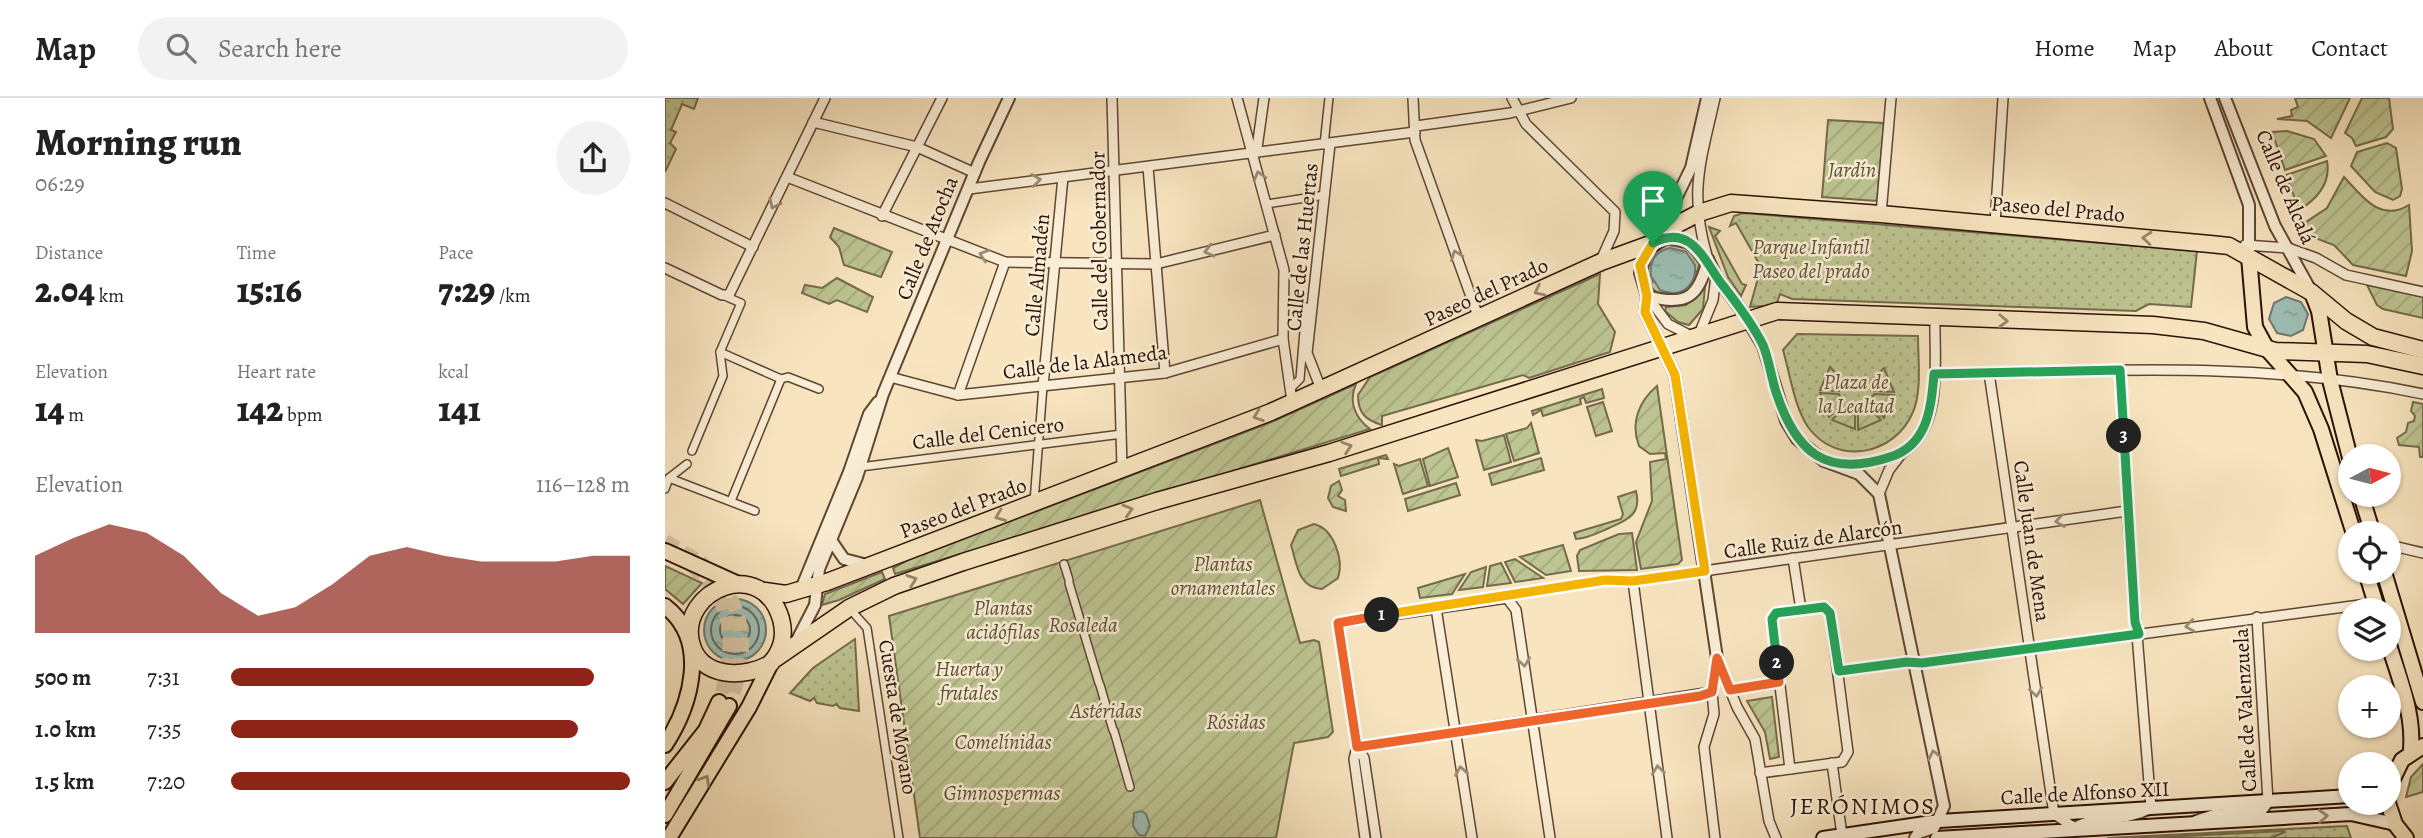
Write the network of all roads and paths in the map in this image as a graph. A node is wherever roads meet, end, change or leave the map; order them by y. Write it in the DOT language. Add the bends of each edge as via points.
graph roads {
  1 [pos="825,98"];
  2 [pos="942,98"];
  3 [pos="1009,98"];
  4 [pos="1112,98"];
  5 [pos="1237,98"];
  6 [pos="1264,98"];
  7 [pos="1329,98"];
  8 [pos="1413,98"];
  9 [pos="1512,98"];
  10 [pos="1571,98"];
  11 [pos="1707,98"];
  12 [pos="1716,98"];
  13 [pos="1891,98"];
  14 [pos="2003,98"];
  15 [pos="2210,98"];
  16 [pos="2225,98"];
  17 [pos="1518,111"];
  18 [pos="814,122"];
  19 [pos="1415,129"];
  20 [pos="1327,144"];
  21 [pos="917,147"];
  22 [pos="1252,153"];
  23 [pos="1148,167"];
  24 [pos="1115,171"];
  25 [pos="975,173"];
  26 [pos="787,177"];
  27 [pos="1063,177"];
  28 [pos="968,189"];
  29 [pos="1325,195"];
  30 [pos="665,202"];
  31 [pos="1267,204"];
  32 [pos="1699,213"];
  33 [pos="1881,214"];
  34 [pos="882,216"];
  35 [pos="1995,224"];
  36 [pos="1275,235"];
  37 [pos="947,241"];
  38 [pos="1653,243"];
  39 [pos="753,247"];
  40 [pos="2288,248"];
  41 [pos="2249,251"];
  42 [pos="1708,258"];
  43 [pos="1005,262"];
  44 [pos="1601,262"];
  45 [pos="1117,264"];
  46 [pos="1156,264"];
  47 [pos="1056,265"];
  48 [pos="665,268"];
  49 [pos="1716,276"];
  50 [pos="2311,292"];
  51 [pos="2423,292"];
  52 [pos="1647,296"];
  53 [pos="727,297"];
  54 [pos="1306,307"];
  55 [pos="1935,318"];
  56 [pos="1479,320"];
  57 [pos="1748,322"];
  58 [pos="1283,339"];
  59 [pos="1697,339"];
  60 [pos="2267,349"];
  61 [pos="1661,350"];
  62 [pos="2423,350"];
  63 [pos="720,352"];
  64 [pos="2327,354"];
  65 [pos="2423,366"];
  66 [pos="2120,370"];
  67 [pos="1165,373"];
  68 [pos="1989,373"];
  69 [pos="2287,373"];
  70 [pos="1934,374"];
  71 [pos="890,377"];
  72 [pos="1120,377"];
  73 [pos="781,379"];
  74 [pos="2330,380"];
  75 [pos="1044,386"];
  76 [pos="818,389"];
  77 [pos="1321,389"];
  78 [pos="883,394"];
  79 [pos="1292,394"];
  80 [pos="2423,394"];
  81 [pos="958,395"];
  82 [pos="2333,397"];
  83 [pos="2310,402"];
  84 [pos="1122,434"];
  85 [pos="2346,444"];
  86 [pos="1039,445"];
  87 [pos="692,451"];
  88 [pos="1902,453"];
  89 [pos="687,464"];
  90 [pos="1839,466"];
  91 [pos="860,467"];
  92 [pos="1122,468"];
  93 [pos="669,478"];
  94 [pos="665,489"];
  95 [pos="1879,494"];
  96 [pos="731,501"];
  97 [pos="1034,503"];
  98 [pos="755,511"];
  99 [pos="2127,511"];
  100 [pos="2350,521"];
  101 [pos="2012,528"];
  102 [pos="831,540"];
  103 [pos="1890,546"];
  104 [pos="2401,548"];
  105 [pos="665,551"];
  106 [pos="2423,553"];
  107 [pos="1793,558"];
  108 [pos="1064,564"];
  109 [pos="873,565"];
  110 [pos="1705,571"];
  111 [pos="1633,581"];
  112 [pos="736,583"];
  113 [pos="818,584"];
  114 [pos="2388,584"];
  115 [pos="801,589"];
  116 [pos="765,591"];
  117 [pos="1507,598"];
  118 [pos="665,606"];
  119 [pos="849,608"];
  120 [pos="1436,608"];
  121 [pos="1801,610"];
  122 [pos="2338,610"];
  123 [pos="2257,617"];
  124 [pos="2139,634"];
  125 [pos="690,642"];
  126 [pos="793,646"];
  127 [pos="2030,648"];
  128 [pos="1717,658"];
  129 [pos="2394,661"];
  130 [pos="772,662"];
  131 [pos="1914,663"];
  132 [pos="1839,671"];
  133 [pos="1779,682"];
  134 [pos="1730,690"];
  135 [pos="1712,692"];
  136 [pos="1650,702"];
  137 [pos="2423,702"];
  138 [pos="1532,720"];
  139 [pos="1454,732"];
  140 [pos="665,745"];
  141 [pos="1357,747"];
  142 [pos="2417,749"];
  143 [pos="1832,764"];
  144 [pos="2401,764"];
  145 [pos="1790,769"];
  146 [pos="1761,773"];
  147 [pos="665,782"];
  148 [pos="1131,787"];
  149 [pos="2338,797"];
  150 [pos="2268,802"];
  151 [pos="2151,807"];
  152 [pos="2054,814"];
  153 [pos="665,815"];
  154 [pos="2392,815"];
  155 [pos="1939,821"];
  156 [pos="2194,822"];
  157 [pos="2395,824"];
  158 [pos="2075,828"];
  159 [pos="1842,835"];
  160 [pos="669,838"];
  161 [pos="899,838"];
  162 [pos="1366,838"];
  163 [pos="1376,838"];
  164 [pos="1472,838"];
  165 [pos="1550,838"];
  166 [pos="1667,838"];
  167 [pos="1715,838"];
  168 [pos="1776,838"];
  169 [pos="1823,838"];
  170 [pos="1915,838"];
  171 [pos="1937,838"];
  172 [pos="2406,838"];
  1 -- 18 [label="street"];
  2 -- 21 [label="street"];
  3 -- 25 [label="street, Calle de Atocha"];
  4 -- 24 [label="street, Calle del Gobernador"];
  5 -- 22 [label="street"];
  6 -- 22 [label="street" via="1257,148"];
  7 -- 20 [label="street, Calle de las Huertas"];
  8 -- 19 [label="street"];
  9 -- 17 [label="street"];
  10 -- 17 [label="street"];
  11 -- 38 [label="street" via="1691,168"];
  12 -- 32 [label="street" via="1696,187"];
  13 -- 33 [label="street"];
  14 -- 35 [label="street"];
  15 -- 41 [label="street, Calle de Alcalá" via="2246,196 2251,218"];
  16 -- 40 [label="street, Calle de Alcalá"];
  17 -- 19 [label="street"];
  17 -- 44 [label="street" via="1616,216"];
  18 -- 21 [label="street"];
  18 -- 26 [label="street"];
  19 -- 20 [label="street"];
  56 -- 19 [label="street, one-way"];
  20 -- 22 [label="street"];
  20 -- 29 [label="street, Calle de las Huertas"];
  21 -- 25 [label="street"];
  21 -- 34 [label="street"];
  22 -- 23 [label="street"];
  31 -- 22 [label="street, one-way"];
  23 -- 24 [label="street"];
  23 -- 46 [label="street"];
  24 -- 27 [label="street"];
  24 -- 45 [label="street, Calle del Gobernador"];
  25 -- 28 [label="street, Calle de Atocha"];
  26 -- 34 [label="street"];
  26 -- 39 [label="street, one-way"];
  28 -- 27 [label="street, one-way"];
  27 -- 47 [label="street, Calle Almadén"];
  28 -- 37 [label="street, Calle de Atocha"];
  29 -- 31 [label="street"];
  29 -- 77 [label="street, Calle de las Huertas" via="1307,354"];
  30 -- 39 [label="street"];
  31 -- 36 [label="street"];
  32 -- 33 [label="highway, Paseo del Prado" via="1739,203"];
  32 -- 38 [label="highway, Paseo del Prado"];
  32 -- 42 [label="street"];
  33 -- 35 [label="highway, Paseo del Prado"];
  34 -- 37 [label="street"];
  41 -- 35 [label="highway, Paseo del Prado, one-way"];
  36 -- 46 [label="street, one-way"];
  36 -- 58 [label="street" via="1284,270"];
  43 -- 37 [label="street, one-way"];
  37 -- 71 [label="street, Calle de Atocha"];
  38 -- 42 [label="street" via="1674,237"];
  38 -- 44 [label="highway, Paseo del Prado"];
  38 -- 52 [label="street" via="1640,265"];
  39 -- 53 [label="street"];
  40 -- 41 [label="street"];
  40 -- 50 [label="street, Calle de Alcalá"];
  40 -- 51 [label="street" via="2346,275"];
  41 -- 50 [label="highway, Paseo del Prado"];
  41 -- 60 [label="main road" via="2252,314"];
  42 -- 49 [label="street"];
  42 -- 52 [label="street" via="1704,278 1690,297 1674,301"];
  43 -- 47 [label="street"];
  43 -- 81 [label="street"];
  44 -- 56 [label="highway, Paseo del Prado, one-way"];
  45 -- 46 [label="street"];
  45 -- 47 [label="street"];
  45 -- 72 [label="street, Calle del Gobernador"];
  46 -- 67 [label="street"];
  47 -- 75 [label="street, Calle Almadén"];
  48 -- 53 [label="street"];
  49 -- 57 [label="street"];
  49 -- 59 [label="street" via="1713,300"];
  50 -- 62 [label="highway, Paseo del Prado" via="2373,337"];
  50 -- 64 [label="main road"];
  52 -- 59 [label="street" via="1668,324"];
  52 -- 61 [label="street" via="1645,312"];
  53 -- 63 [label="street" via="741,303"];
  54 -- 79 [label="street" via="1300,379"];
  55 -- 57 [label="highway" via="1788,309"];
  55 -- 60 [label="highway, one-way" via="2153,325 2204,331"];
  55 -- 70 [label="street"];
  56 -- 77 [label="highway, Paseo del Prado"];
  57 -- 59 [label="highway"];
  57 -- 90 [label="street" via="1763,346 1791,430 1814,455"];
  58 -- 67 [label="street, Calle de la Alameda"];
  58 -- 79 [label="street"];
  59 -- 61 [label="highway"];
  60 -- 64 [label="highway"];
  60 -- 69 [label="main road"];
  61 -- 110 [label="street" via="1675,375"];
  119 -- 61 [label="highway, one-way" via="894,586 963,562"];
  63 -- 73 [label="street"];
  63 -- 87 [label="street" via="723,376"];
  64 -- 65 [label="highway" via="2367,354"];
  64 -- 74 [label="main road"];
  66 -- 68 [label="street"];
  66 -- 69 [label="street"];
  66 -- 99 [label="street"];
  67 -- 72 [label="street, Calle de la Alameda"];
  68 -- 70 [label="street"];
  68 -- 101 [label="street, Calle Juan de Mena"];
  69 -- 74 [label="street"];
  69 -- 83 [label="main road"];
  70 -- 88 [label="street" via="1926,423"];
  71 -- 78 [label="street, Calle de Atocha"];
  71 -- 81 [label="street, Calle de la Alameda"];
  72 -- 75 [label="street, Calle de la Alameda"];
  72 -- 84 [label="street, Calle del Gobernador"];
  73 -- 76 [label="street" via="788,377"];
  73 -- 96 [label="street"];
  74 -- 80 [label="street" via="2361,381"];
  74 -- 82 [label="main road"];
  75 -- 81 [label="street, Calle de la Alameda"];
  75 -- 86 [label="street, Calle Almadén"];
  77 -- 79 [label="highway, Paseo del Prado"];
  78 -- 91 [label="street, Calle de Atocha"];
  78 -- 115 [label="street, Calle de Atocha" via="869,414"];
  79 -- 92 [label="highway, Paseo del Prado, one-way"];
  82 -- 83 [label="main road" via="2319,405"];
  82 -- 85 [label="main road"];
  83 -- 100 [label="main road"];
  84 -- 86 [label="street, Calle del Cenicero"];
  84 -- 92 [label="street, Calle del Gobernador"];
  86 -- 91 [label="street, Calle del Cenicero"];
  86 -- 97 [label="street, Calle Almadén"];
  88 -- 90 [label="street"];
  88 -- 95 [label="street"];
  89 -- 93 [label="street"];
  90 -- 95 [label="street" via="1859,474"];
  91 -- 102 [label="street, Calle de Atocha"];
  92 -- 97 [label="highway, Paseo del Prado"];
  93 -- 94 [label="street"];
  93 -- 96 [label="street"];
  95 -- 103 [label="street"];
  96 -- 98 [label="street"];
  97 -- 109 [label="highway, Paseo del Prado, one-way"];
  99 -- 101 [label="street, Calle Ruiz de Alarcón, one-way"];
  99 -- 124 [label="street"];
  101 -- 103 [label="street, Calle Ruiz de Alarcón"];
  101 -- 127 [label="street, Calle Juan de Mena"];
  102 -- 109 [label="street" via="844,559"];
  102 -- 113 [label="street, Calle de Atocha"];
  103 -- 107 [label="street, Calle Ruiz de Alarcón"];
  103 -- 131 [label="street"];
  104 -- 106 [label="street"];
  105 -- 112 [label="main road"];
  107 -- 110 [label="street, Calle Ruiz de Alarcón"];
  107 -- 121 [label="street"];
  108 -- 148 [label="street"];
  109 -- 113 [label="highway, Paseo del Prado"];
  110 -- 111 [label="street, Calle Ruiz de Alarcón"];
  110 -- 128 [label="street"];
  111 -- 117 [label="street, Calle Ruiz de Alarcón" via="1605,580"];
  111 -- 136 [label="street"];
  112 -- 116 [label="highway"];
  112 -- 125 [label="highway" via="703,600 691,625"];
  113 -- 115 [label="highway, Paseo del Prado"];
  113 -- 126 [label="street, Calle de Atocha" via="815,606"];
  114 -- 137 [label="main road"];
  115 -- 116 [label="highway, Paseo del Prado" via="786,594"];
  116 -- 130 [label="highway" via="774,602 783,631"];
  117 -- 120 [label="street, Calle Ruiz de Alarcón"];
  117 -- 138 [label="street, one-way" via="1516,610"];
  118 -- 125 [label="main road"];
  119 -- 126 [label="highway"];
  119 -- 161 [label="street, Cuesta de Moyano" via="867,628"];
  120 -- 139 [label="street"];
  120 -- 141 [label="street, Calle Ruiz de Alarcón" via="1338,623"];
  121 -- 132 [label="street" via="1824,607 1830,613"];
  121 -- 133 [label="street" via="1776,613 1772,619"];
  122 -- 123 [label="street"];
  123 -- 124 [label="street, one-way"];
  123 -- 150 [label="street, Calle de Valenzuela"];
  124 -- 127 [label="street"];
  124 -- 151 [label="street"];
  125 -- 130 [label="highway" via="705,663 725,673 751,672"];
  125 -- 140 [label="main road" via="690,693 679,724"];
  126 -- 130 [label="highway"];
  127 -- 131 [label="street"];
  127 -- 152 [label="street, Calle Juan de Mena, one-way"];
  128 -- 134 [label="street"];
  128 -- 135 [label="street"];
  129 -- 142 [label="main road"];
  160 -- 130 [label="main road, one-way"];
  131 -- 132 [label="street"];
  155 -- 131 [label="street, one-way" via="1944,806"];
  132 -- 143 [label="street" via="1848,752 1842,762"];
  133 -- 134 [label="street"];
  133 -- 145 [label="street"];
  134 -- 146 [label="street" via="1755,739"];
  135 -- 136 [label="street"];
  135 -- 167 [label="street" via="1714,714 1704,747"];
  136 -- 138 [label="street"];
  166 -- 136 [label="street, one-way"];
  138 -- 139 [label="street"];
  138 -- 165 [label="street"];
  139 -- 141 [label="street"];
  164 -- 139 [label="street, one-way"];
  141 -- 162 [label="street" via="1355,765"];
  141 -- 163 [label="street" via="1364,758"];
  142 -- 144 [label="main road"];
  143 -- 145 [label="street"];
  143 -- 159 [label="street"];
  145 -- 146 [label="street"];
  146 -- 168 [label="street"];
  147 -- 153 [label="main road" via="724,704"];
  149 -- 150 [label="main road, Calle de Alfonso XII"];
  150 -- 151 [label="main road, Calle de Alfonso XII"];
  150 -- 156 [label="street" via="2261,811 2214,815"];
  151 -- 152 [label="main road, Calle de Alfonso XII"];
  151 -- 158 [label="street" via="2131,818 2097,820"];
  152 -- 155 [label="main road, Calle de Alfonso XII"];
  152 -- 158 [label="street"];
  154 -- 157 [label="main road"];
  155 -- 159 [label="main road, Calle de Alfonso XII"];
  155 -- 170 [label="street"];
  156 -- 157 [label="main road, Calle de Alfonso XII, one-way" via="2351,814"];
  156 -- 158 [label="main road, Calle de Alfonso XII"];
  157 -- 172 [label="main road"];
  158 -- 171 [label="main road, Calle de Alfonso XII"];
  159 -- 169 [label="main road, Calle de Alfonso XII"];
}
